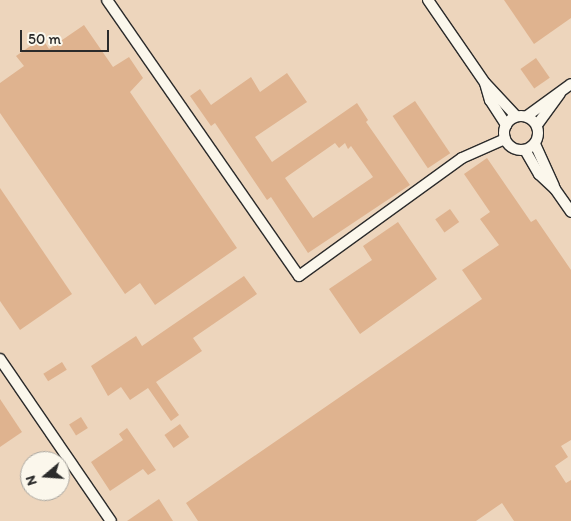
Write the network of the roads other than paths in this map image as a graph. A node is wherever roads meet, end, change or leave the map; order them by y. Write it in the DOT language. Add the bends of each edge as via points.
graph roads {
  1 [pos="106,0"];
  2 [pos="428,0"];
  3 [pos="485,83"];
  4 [pos="571,84"];
  5 [pos="560,93"];
  6 [pos="522,116"];
  7 [pos="506,125"];
  8 [pos="537,125"];
  9 [pos="505,139"];
  10 [pos="535,144"];
  11 [pos="525,150"];
  12 [pos="556,189"];
  13 [pos="571,212"];
  14 [pos="0,359"];
  15 [pos="112,521"];
  1 -- 9 [label="street" via="299,276 462,158"];
  2 -- 3 [label="street"];
  3 -- 6 [label="street"];
  3 -- 7 [label="street" via="490,100"];
  4 -- 5 [label="street"];
  5 -- 6 [label="street"];
  5 -- 8 [label="street"];
  6 -- 7 [label="street"];
  6 -- 8 [label="street"];
  7 -- 9 [label="street"];
  8 -- 10 [label="street" via="539,135"];
  9 -- 11 [label="street" via="515,149"];
  10 -- 11 [label="street"];
  10 -- 12 [label="street"];
  11 -- 12 [label="street" via="538,174"];
  12 -- 13 [label="street"];
  14 -- 15 [label="street"];
}
